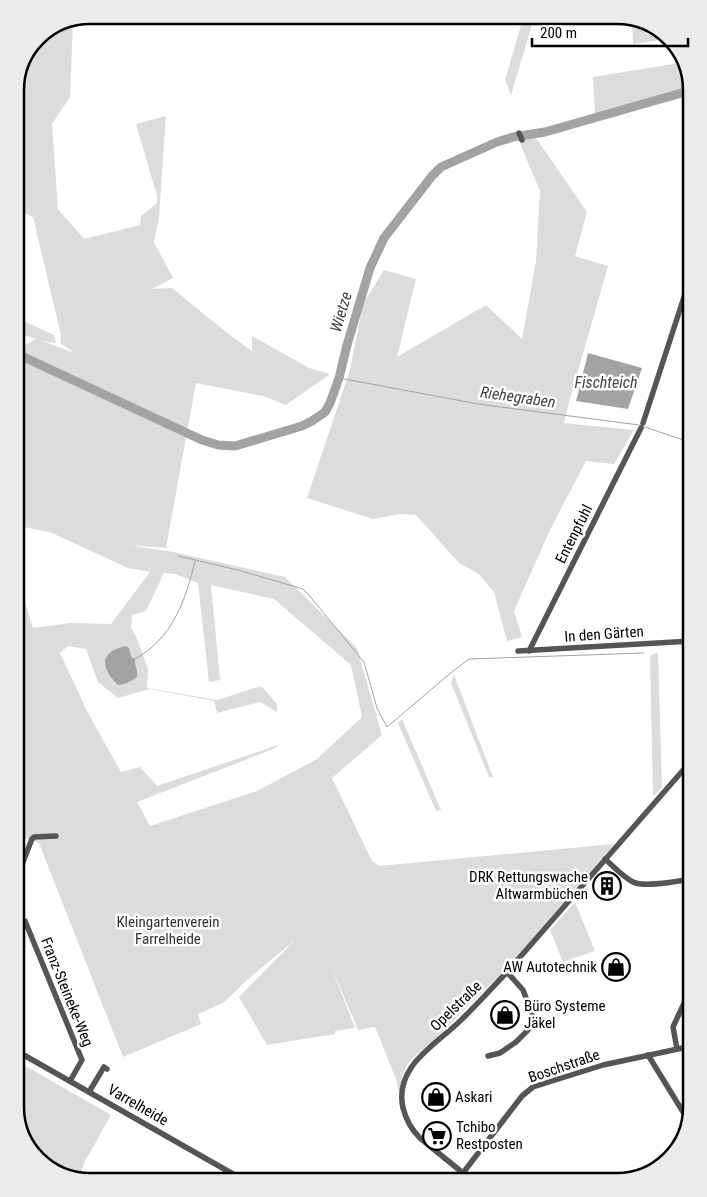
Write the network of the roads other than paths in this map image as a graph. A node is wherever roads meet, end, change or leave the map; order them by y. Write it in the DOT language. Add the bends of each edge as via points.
graph roads {
  1 [pos="519,133"];
  2 [pos="522,140"];
  3 [pos="683,300"];
  4 [pos="683,642"];
  5 [pos="518,651"];
  6 [pos="529,651"];
  7 [pos="683,770"];
  8 [pos="56,836"];
  9 [pos="24,859"];
  10 [pos="606,859"];
  11 [pos="683,880"];
  12 [pos="24,921"];
  13 [pos="507,972"];
  14 [pos="683,1004"];
  15 [pos="683,1048"];
  16 [pos="678,1049"];
  17 [pos="24,1055"];
  18 [pos="648,1055"];
  19 [pos="488,1056"];
  20 [pos="107,1069"];
  21 [pos="70,1081"];
  22 [pos="90,1092"];
  23 [pos="683,1112"];
  24 [pos="231,1173"];
  25 [pos="463,1173"];
  1 -- 2 [label="street"];
  3 -- 6 [label="street, Entenpfuhl" via="642,426"];
  4 -- 6 [label="street, In den Gärten"];
  5 -- 6 [label="street, In den Gärten"];
  7 -- 10 [label="street, Opelstraße"];
  8 -- 9 [label="street" via="34,837"];
  10 -- 11 [label="street" via="637,884"];
  10 -- 13 [label="street, Opelstraße"];
  12 -- 21 [label="street, Franz-Steineke-Weg" via="82,1060"];
  13 -- 19 [label="street" via="523,990 532,1021 516,1042 500,1053"];
  13 -- 25 [label="street, Opelstraße" via="477,1006 413,1064 403,1085 402,1102 414,1132"];
  14 -- 16 [label="street" via="672,1027"];
  15 -- 16 [label="street, Boschstraße"];
  16 -- 18 [label="street, Boschstraße"];
  17 -- 21 [label="street, Varrelheide"];
  18 -- 23 [label="street"];
  18 -- 25 [label="street, Boschstraße" via="532,1087"];
  20 -- 22 [label="street" via="104,1067"];
  21 -- 22 [label="street, Varrelheide"];
  22 -- 24 [label="street, Varrelheide"];
}
